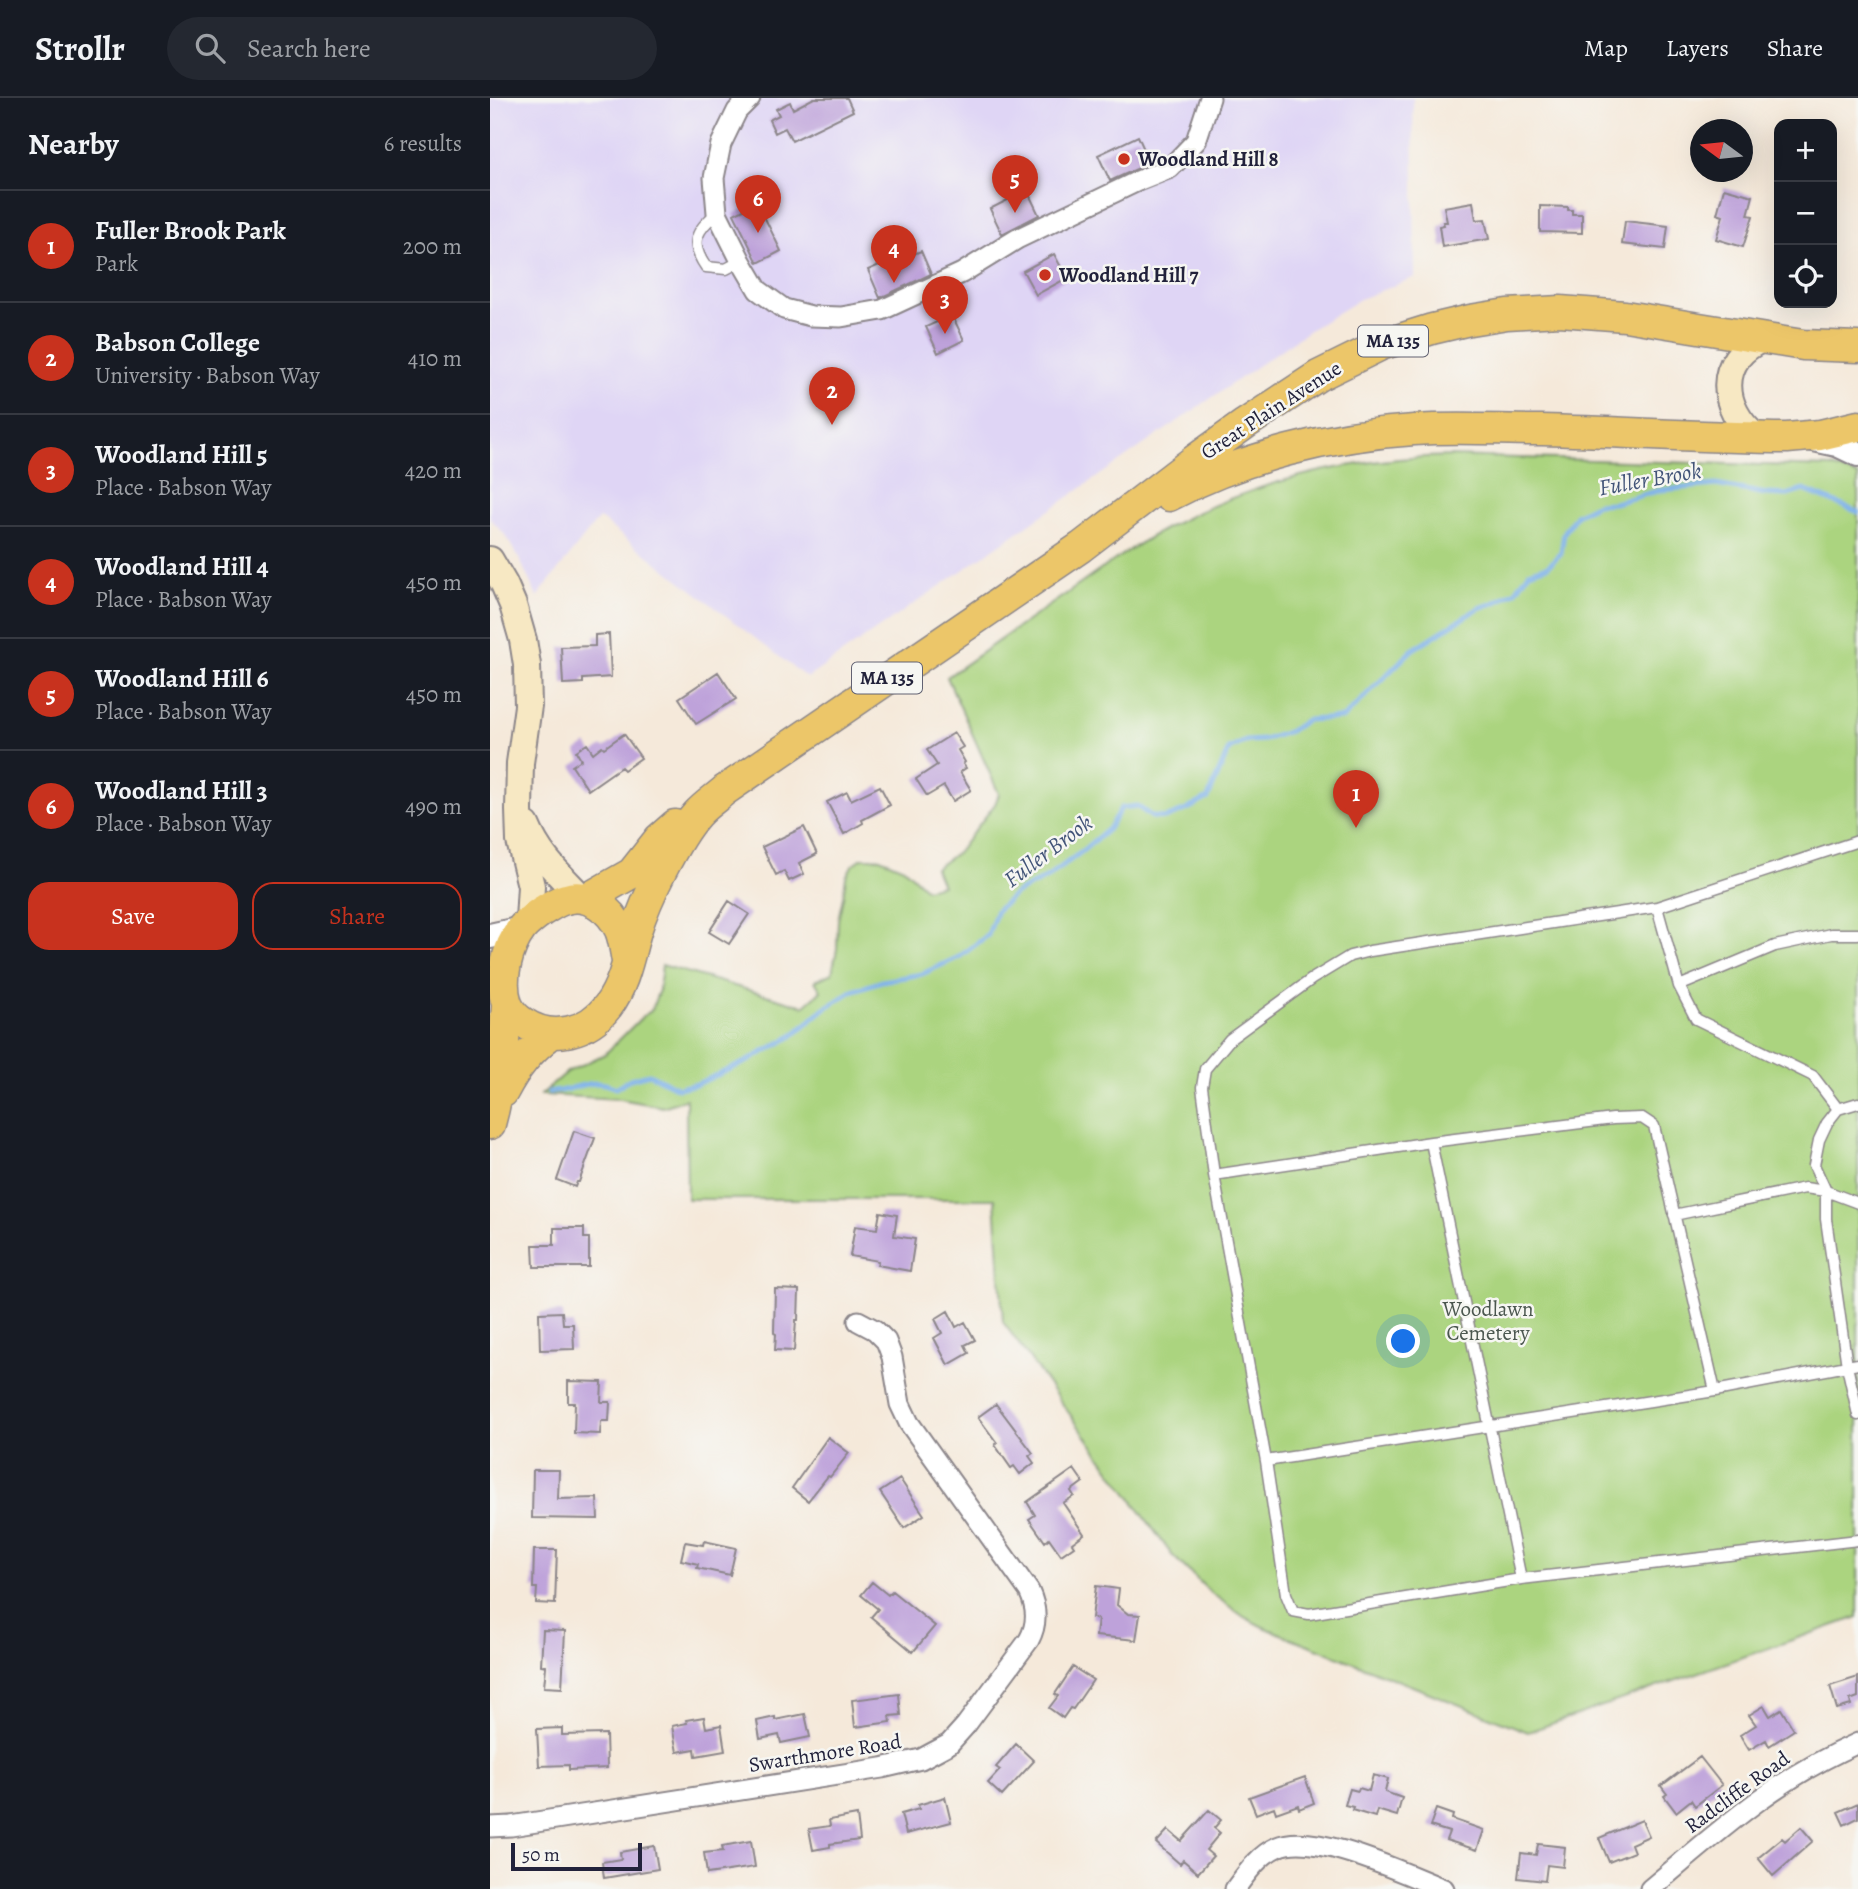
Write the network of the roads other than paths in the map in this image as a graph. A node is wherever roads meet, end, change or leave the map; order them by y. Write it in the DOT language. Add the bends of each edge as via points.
graph roads {
  1 [pos="750,98"];
  2 [pos="1210,98"];
  3 [pos="717,213"];
  4 [pos="741,261"];
  5 [pos="1762,339"];
  6 [pos="1858,347"];
  7 [pos="1858,426"];
  8 [pos="1756,437"];
  9 [pos="1801,437"];
  10 [pos="1858,454"];
  11 [pos="1081,547"];
  12 [pos="490,560"];
  13 [pos="519,810"];
  14 [pos="697,814"];
  15 [pos="1858,841"];
  16 [pos="585,898"];
  17 [pos="1657,907"];
  18 [pos="525,925"];
  19 [pos="1858,934"];
  20 [pos="490,936"];
  21 [pos="627,961"];
  22 [pos="1679,986"];
  23 [pos="501,987"];
  24 [pos="551,1034"];
  25 [pos="1858,1102"];
  26 [pos="1838,1109"];
  27 [pos="492,1117"];
  28 [pos="1431,1142"];
  29 [pos="1214,1175"];
  30 [pos="1826,1191"];
  31 [pos="1858,1203"];
  32 [pos="1674,1215"];
  33 [pos="858,1321"];
  34 [pos="1853,1365"];
  35 [pos="1715,1391"];
  36 [pos="1858,1415"];
  37 [pos="1490,1426"];
  38 [pos="1266,1461"];
  39 [pos="1858,1540"];
  40 [pos="1521,1579"];
  41 [pos="1858,1743"];
  42 [pos="490,1827"];
  43 [pos="1235,1889"];
  44 [pos="1444,1889"];
  45 [pos="1650,1889"];
  1 -- 3 [label="street" via="737,111 721,144 714,178"];
  2 -- 4 [label="street" via="1196,141 1170,168 1017,239 962,273 882,310 841,317 784,309 758,290"];
  3 -- 4 [label="street"];
  3 -- 4 [label="lane" via="697,236 697,254 706,267 726,269"];
  5 -- 6 [label="main road, Great Plain Avenue / MA 135"];
  5 -- 8 [label="main road" via="1740,354 1728,390 1736,416"];
  5 -- 11 [label="main road, Great Plain Avenue / MA 135" via="1567,311 1488,317 1415,333 1363,353 1305,384 1200,456"];
  7 -- 9 [label="main road, Great Plain Avenue / MA 135"];
  8 -- 9 [label="main road, Great Plain Avenue / MA 135"];
  8 -- 11 [label="main road, Great Plain Avenue / MA 135" via="1451,429 1363,435 1226,469"];
  9 -- 10 [label="street" via="1837,444"];
  11 -- 14 [label="main road, Great Plain Avenue / MA 135" via="725,790"];
  12 -- 13 [label="main road" via="513,605 527,665"];
  13 -- 16 [label="main road" via="547,863"];
  13 -- 18 [label="main road" via="520,841 531,886"];
  14 -- 16 [label="main road, Great Plain Avenue / MA 135" via="659,839 632,873"];
  14 -- 21 [label="main road, Great Plain Avenue / MA 135" via="656,883"];
  15 -- 17 [label="lane"];
  16 -- 18 [label="main road, MA 135" via="566,898"];
  16 -- 21 [label="main road" via="616,923"];
  17 -- 22 [label="lane"];
  17 -- 29 [label="lane" via="1350,956 1230,1039 1205,1069 1202,1087"];
  18 -- 20 [label="street"];
  18 -- 23 [label="main road, MA 135" via="509,956"];
  19 -- 22 [label="lane" via="1831,934 1775,946"];
  21 -- 24 [label="main road, MA 135" via="610,1004 596,1019 575,1030"];
  22 -- 26 [label="lane" via="1696,1019 1812,1076"];
  23 -- 24 [label="main road" via="518,1019"];
  23 -- 27 [label="main road, MA 135" via="503,1066"];
  24 -- 27 [label="main road, MA 135" via="517,1066"];
  25 -- 26 [label="lane"];
  26 -- 30 [label="lane" via="1819,1140 1814,1165"];
  28 -- 29 [label="lane"];
  28 -- 32 [label="lane" via="1642,1118 1654,1126"];
  28 -- 37 [label="lane"];
  29 -- 38 [label="lane"];
  30 -- 31 [label="lane"];
  30 -- 32 [label="lane" via="1805,1188"];
  30 -- 34 [label="lane" via="1826,1219"];
  32 -- 35 [label="lane"];
  33 -- 42 [label="street, Swarthmore Road" via="886,1341 900,1404 909,1423 1029,1591 1036,1616 1029,1640 958,1735 921,1759"];
  34 -- 35 [label="lane"];
  34 -- 36 [label="lane"];
  35 -- 37 [label="lane"];
  37 -- 38 [label="lane"];
  37 -- 40 [label="lane"];
  38 -- 40 [label="lane" via="1286,1594 1293,1611 1309,1614"];
  39 -- 40 [label="lane"];
  41 -- 45 [label="street, Radcliffe Road" via="1768,1793"];
  43 -- 44 [label="street" via="1267,1853 1300,1843 1346,1852"];
}
